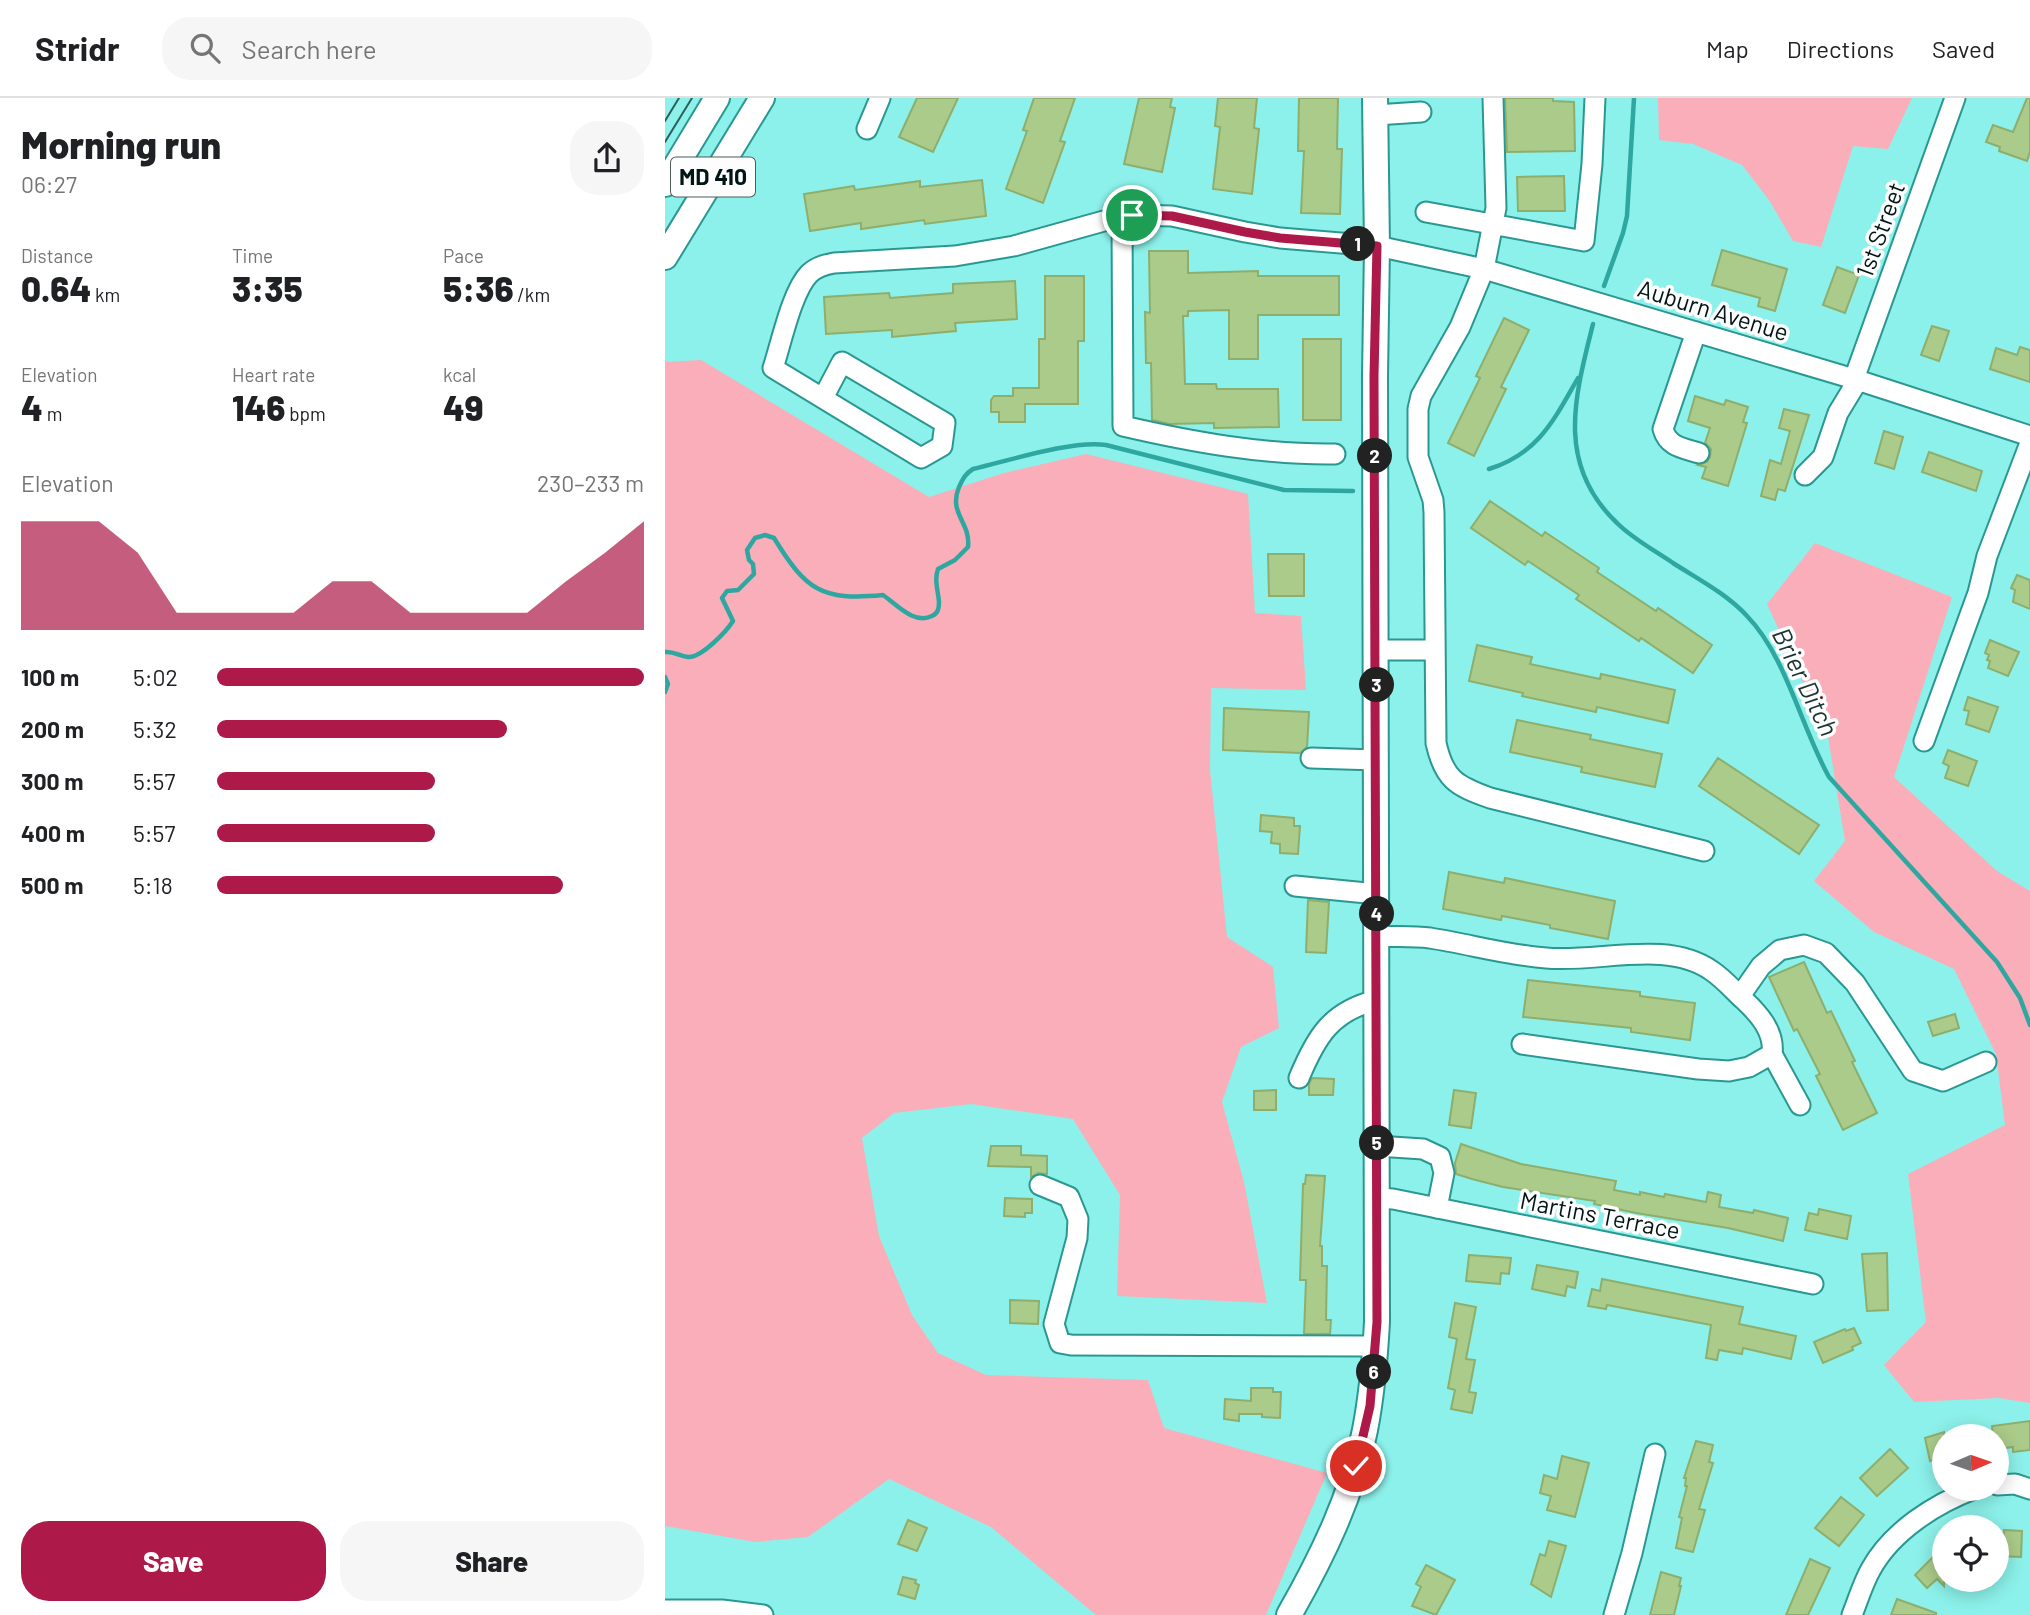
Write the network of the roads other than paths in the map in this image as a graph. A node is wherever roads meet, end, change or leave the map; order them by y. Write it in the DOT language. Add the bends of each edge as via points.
graph roads {
  1 [pos="717,98"];
  2 [pos="762,98"];
  3 [pos="880,98"];
  4 [pos="1493,98"];
  5 [pos="1595,98"];
  6 [pos="1955,98"];
  7 [pos="1375,106"];
  8 [pos="1421,112"];
  9 [pos="867,129"];
  10 [pos="665,184"];
  11 [pos="1426,212"];
  12 [pos="1122,217"];
  13 [pos="1493,223"];
  14 [pos="1377,246"];
  15 [pos="665,257"];
  16 [pos="1484,269"];
  17 [pos="1696,332"];
  18 [pos="1856,380"];
  19 [pos="823,398"];
  20 [pos="2030,436"];
  21 [pos="2030,443"];
  22 [pos="1699,453"];
  23 [pos="1335,454"];
  24 [pos="1805,475"];
  25 [pos="1377,650"];
  26 [pos="1434,650"];
  27 [pos="1924,741"];
  28 [pos="1311,758"];
  29 [pos="1377,760"];
  30 [pos="1704,850"];
  31 [pos="1295,886"];
  32 [pos="1377,894"];
  33 [pos="1377,936"];
  34 [pos="1740,996"];
  35 [pos="1377,1000"];
  36 [pos="1522,1044"];
  37 [pos="1772,1054"];
  38 [pos="1986,1062"];
  39 [pos="1299,1078"];
  40 [pos="1800,1105"];
  41 [pos="1377,1146"];
  42 [pos="1040,1185"];
  43 [pos="1377,1198"];
  44 [pos="1437,1208"];
  45 [pos="1812,1284"];
  46 [pos="1375,1346"];
  47 [pos="1655,1454"];
  48 [pos="2009,1485"];
  49 [pos="2030,1489"];
  50 [pos="1945,1502"];
  51 [pos="669,1606"];
  52 [pos="763,1615"];
  53 [pos="1289,1615"];
  54 [pos="1614,1615"];
  55 [pos="1852,1615"];
  1 -- 10 [label="main road, MD 410"];
  2 -- 15 [label="main road, MD 410"];
  3 -- 9 [label="street"];
  4 -- 13 [label="street"];
  5 -- 13 [label="street" via="1584,241"];
  6 -- 18 [label="street, 1st Street"];
  7 -- 8 [label="street"];
  7 -- 14 [label="main road"];
  11 -- 13 [label="street"];
  12 -- 14 [label="street, Auburn Avenue" via="1172,216 1280,238"];
  12 -- 19 [label="street, Auburn Avenue" via="1014,246 955,256 834,263 811,272 797,294 773,368"];
  12 -- 23 [label="street" via="1123,426 1266,451"];
  13 -- 16 [label="street"];
  14 -- 16 [label="street, Auburn Avenue"];
  14 -- 25 [label="main road"];
  16 -- 17 [label="street, Auburn Avenue"];
  16 -- 26 [label="street" via="1418,409 1418,457 1434,512"];
  17 -- 18 [label="street, Auburn Avenue"];
  17 -- 22 [label="street" via="1663,429 1673,445"];
  18 -- 20 [label="street, Auburn Avenue"];
  18 -- 24 [label="street, 1st Street" via="1838,412 1823,457"];
  19 -- 19 [label="street" via="921,458 942,446 945,423 842,362"];
  21 -- 27 [label="street"];
  25 -- 26 [label="street"];
  25 -- 29 [label="main road"];
  26 -- 30 [label="street" via="1436,743 1441,765 1462,786 1490,798"];
  28 -- 29 [label="street"];
  29 -- 32 [label="main road"];
  31 -- 32 [label="street"];
  32 -- 33 [label="main road"];
  33 -- 34 [label="street" via="1429,938 1548,958 1673,955 1712,971"];
  33 -- 35 [label="main road"];
  34 -- 37 [label="street" via="1763,1019"];
  34 -- 38 [label="street" via="1761,966 1780,950 1804,945 1826,953 1855,983 1913,1071 1943,1081"];
  35 -- 39 [label="street" via="1336,1017 1312,1046"];
  35 -- 41 [label="main road"];
  36 -- 37 [label="street" via="1729,1071 1749,1067"];
  37 -- 40 [label="street"];
  41 -- 43 [label="main road"];
  41 -- 44 [label="street" via="1423,1149 1440,1157 1444,1173"];
  42 -- 46 [label="street" via="1069,1197 1078,1219 1055,1324 1060,1343"];
  43 -- 44 [label="street, Martins Terrace"];
  43 -- 46 [label="main road"];
  44 -- 45 [label="street, Martins Terrace"];
  46 -- 53 [label="main road" via="1370,1406 1356,1466 1329,1537"];
  47 -- 54 [label="street"];
  48 -- 49 [label="street"];
  50 -- 55 [label="street" via="1881,1554"];
  51 -- 52 [label="street"];
}
